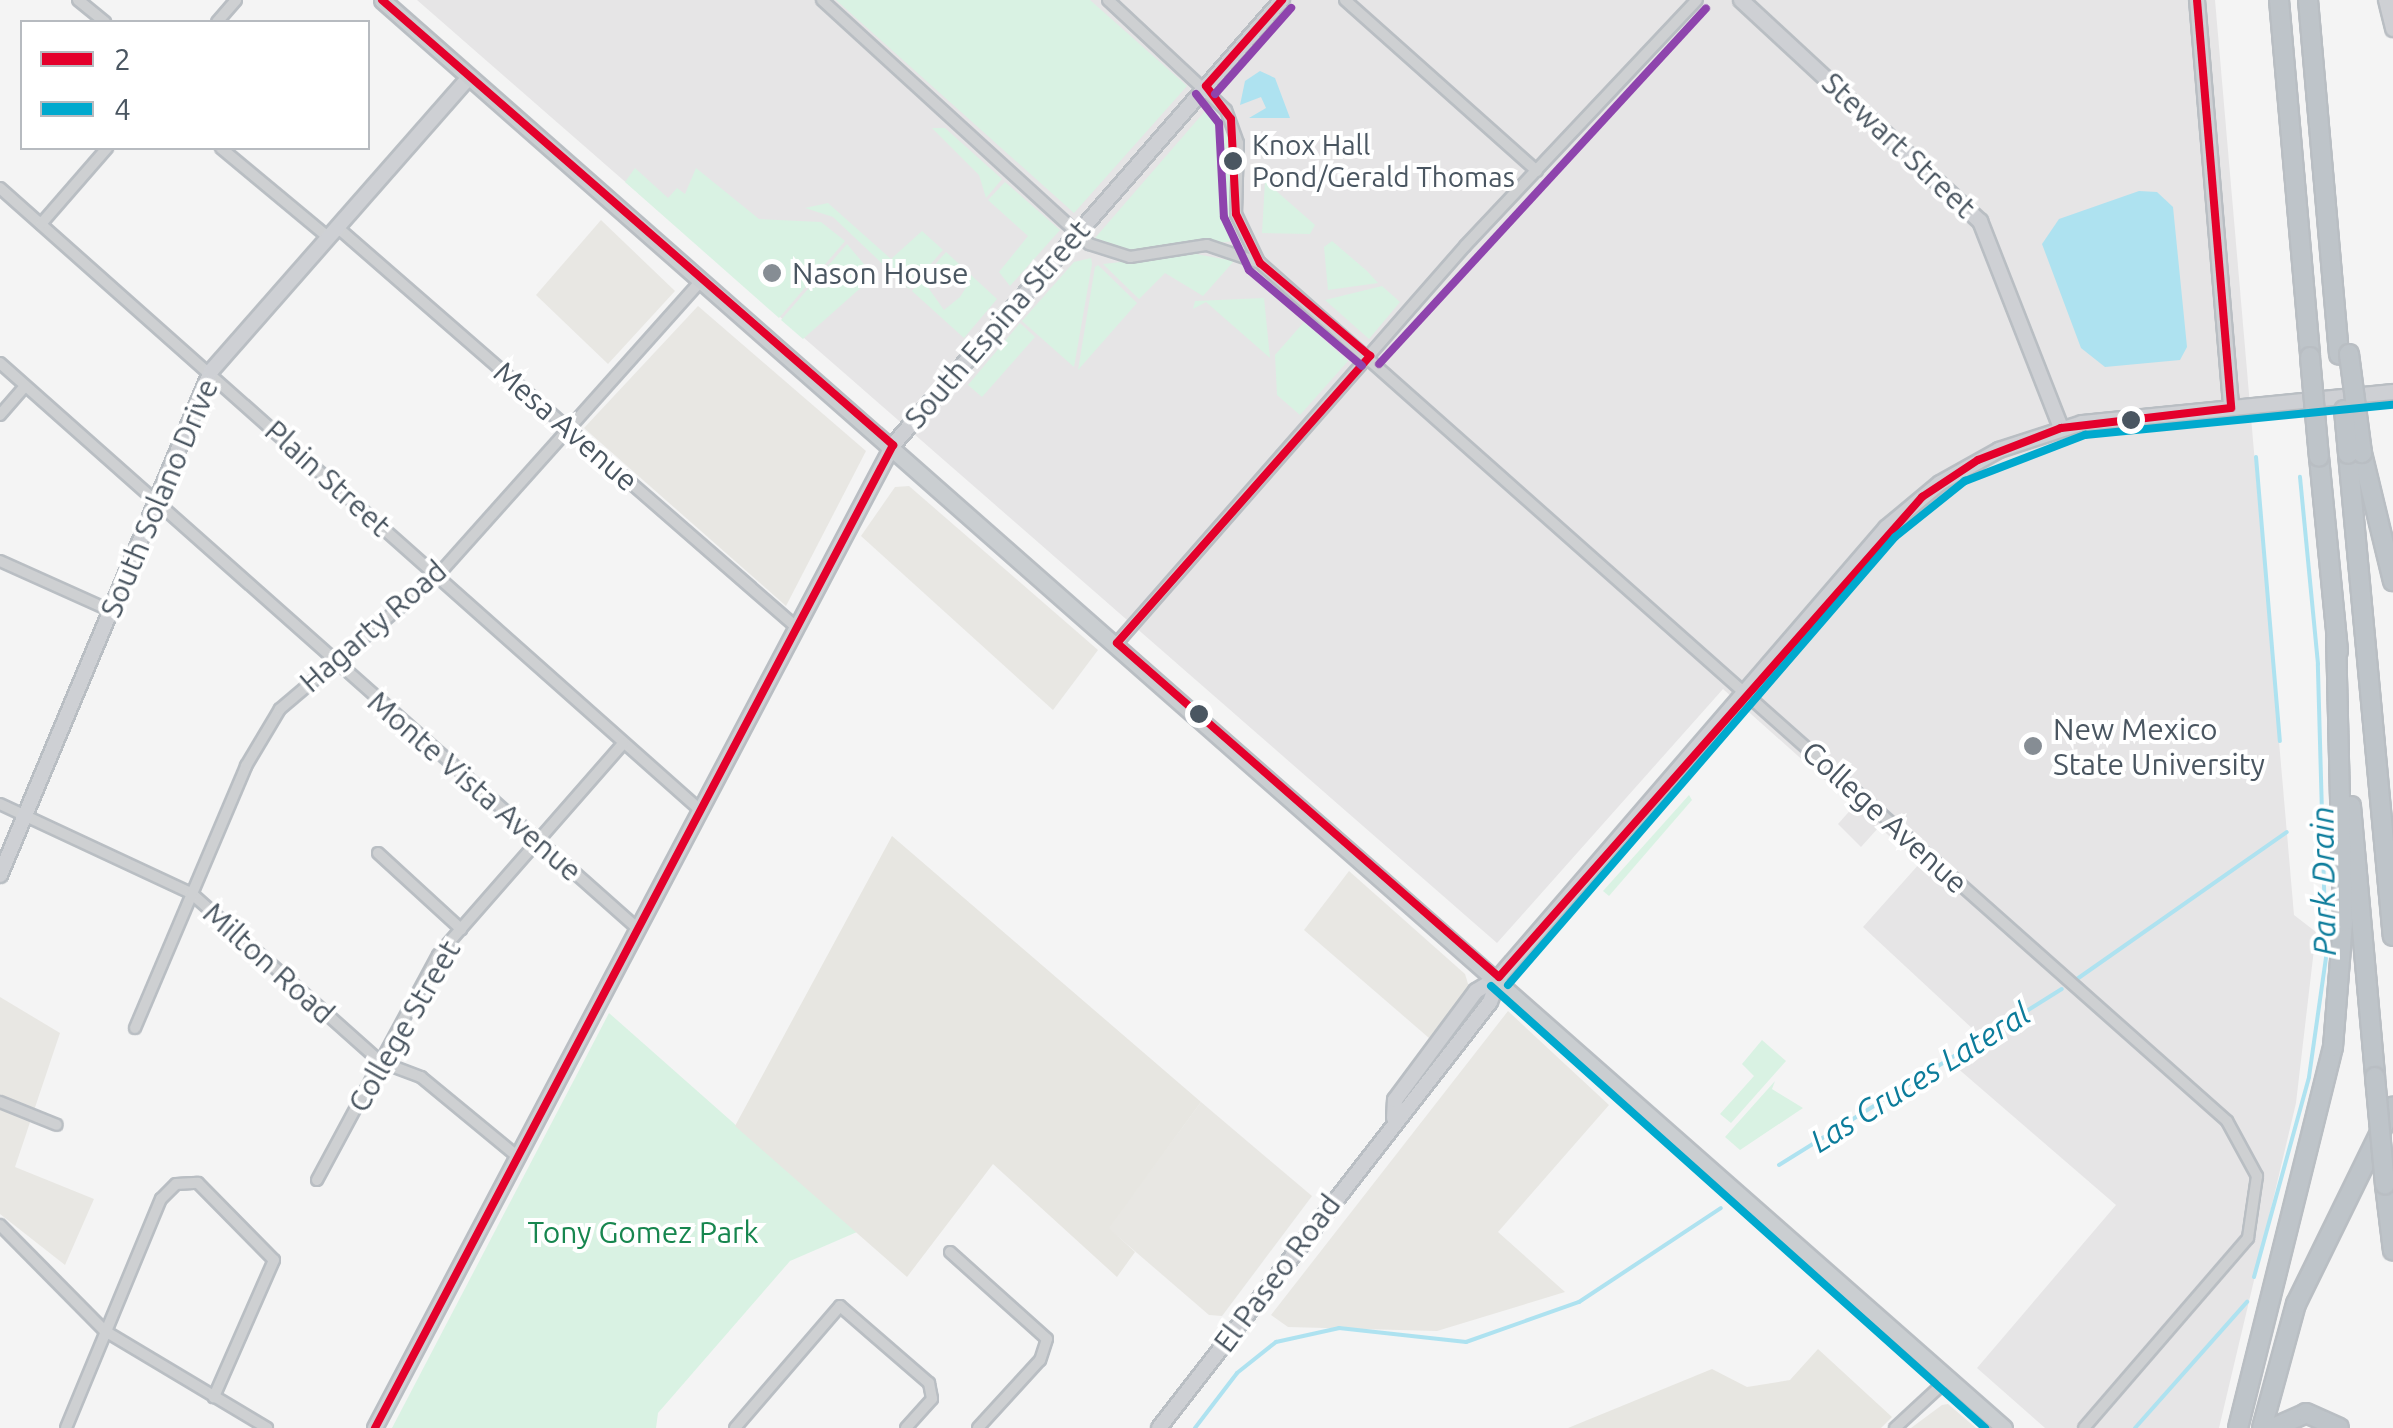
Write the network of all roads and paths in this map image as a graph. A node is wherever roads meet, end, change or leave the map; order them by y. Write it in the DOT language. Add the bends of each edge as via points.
graph roads {
  1 [pos="78,0"];
  2 [pos="236,0"];
  3 [pos="382,0"];
  4 [pos="822,0"];
  5 [pos="1108,0"];
  6 [pos="1282,0"];
  7 [pos="1345,0"];
  8 [pos="1698,0"];
  9 [pos="1741,0"];
  10 [pos="2196,0"];
  11 [pos="2279,0"];
  12 [pos="2308,0"];
  13 [pos="2386,0"];
  14 [pos="102,20"];
  15 [pos="219,20"];
  16 [pos="2393,30"];
  17 [pos="469,77"];
  18 [pos="1206,86"];
  19 [pos="105,150"];
  20 [pos="224,150"];
  21 [pos="1537,171"];
  22 [pos="0,188"];
  23 [pos="41,224"];
  24 [pos="333,232"];
  25 [pos="1077,232"];
  26 [pos="1260,263"];
  27 [pos="700,280"];
  28 [pos="1370,356"];
  29 [pos="0,363"];
  30 [pos="211,371"];
  31 [pos="25,386"];
  32 [pos="2393,392"];
  33 [pos="2231,408"];
  34 [pos="0,416"];
  35 [pos="2061,428"];
  36 [pos="568,429"];
  37 [pos="893,445"];
  38 [pos="2355,453"];
  39 [pos="156,504"];
  40 [pos="0,561"];
  41 [pos="437,576"];
  42 [pos="2393,582"];
  43 [pos="111,611"];
  44 [pos="795,626"];
  45 [pos="2336,639"];
  46 [pos="1118,643"];
  47 [pos="330,659"];
  48 [pos="1744,692"];
  49 [pos="622,744"];
  50 [pos="0,804"];
  51 [pos="699,809"];
  52 [pos="24,819"];
  53 [pos="537,840"];
  54 [pos="378,853"];
  55 [pos="0,875"];
  56 [pos="191,893"];
  57 [pos="637,928"];
  58 [pos="461,929"];
  59 [pos="2393,936"];
  60 [pos="1499,977"];
  61 [pos="135,1028"];
  62 [pos="381,1062"];
  63 [pos="0,1102"];
  64 [pos="2393,1106"];
  65 [pos="58,1126"];
  66 [pos="517,1156"];
  67 [pos="318,1180"];
  68 [pos="0,1225"];
  69 [pos="2393,1251"];
  70 [pos="950,1252"];
  71 [pos="106,1331"];
  72 [pos="1950,1378"];
  73 [pos="214,1396"];
  74 [pos="2238,1424"];
  75 [pos="66,1428"];
  76 [pos="267,1428"];
  77 [pos="375,1428"];
  78 [pos="735,1428"];
  79 [pos="906,1428"];
  80 [pos="978,1428"];
  81 [pos="1160,1428"];
  82 [pos="1895,1428"];
  83 [pos="2004,1428"];
  84 [pos="2084,1428"];
  85 [pos="2262,1428"];
  86 [pos="2273,1428"];
  87 [pos="2339,1428"];
  1 -- 14 [label="street"];
  2 -- 15 [label="street"];
  3 -- 17 [label="main road"];
  4 -- 25 [label="street"];
  5 -- 18 [label="street"];
  6 -- 18 [label="street, South Espina Street"];
  7 -- 21 [label="street"];
  8 -- 21 [label="street"];
  9 -- 35 [label="street, Stewart Street" via="1980,220"];
  10 -- 33 [label="street"];
  11 -- 45 [label="highway, bridge"];
  12 -- 38 [label="highway, bridge"];
  13 -- 16 [label="street"];
  17 -- 24 [label="street, South Solano Drive"];
  17 -- 27 [label="main road"];
  18 -- 25 [label="street, South Espina Street"];
  18 -- 26 [label="street" via="1238,144 1236,214"];
  19 -- 23 [label="street"];
  20 -- 24 [label="street, Mesa Avenue"];
  21 -- 28 [label="street"];
  22 -- 23 [label="street, Plain Street"];
  23 -- 30 [label="street, Plain Street"];
  24 -- 30 [label="street, South Solano Drive"];
  24 -- 36 [label="street, Mesa Avenue"];
  25 -- 26 [label="street" via="1120,255 1207,245"];
  25 -- 37 [label="street, South Espina Street"];
  26 -- 28 [label="street, College Avenue"];
  27 -- 36 [label="street, Hagarty Road"];
  27 -- 37 [label="main road"];
  28 -- 46 [label="street"];
  28 -- 48 [label="street, College Avenue"];
  29 -- 31 [label="street, Monte Vista Avenue"];
  30 -- 39 [label="street, South Solano Drive"];
  30 -- 41 [label="street, Plain Street"];
  31 -- 34 [label="street"];
  31 -- 39 [label="street, Monte Vista Avenue"];
  32 -- 33 [label="street, El Paseo Road"];
  33 -- 35 [label="street, El Paseo Road"];
  35 -- 48 [label="street, El Paseo Road" via="1978,460 1922,497"];
  36 -- 41 [label="street, Hagarty Road"];
  36 -- 44 [label="street, Mesa Avenue"];
  37 -- 44 [label="street, South Espina Street"];
  37 -- 46 [label="main road"];
  38 -- 42 [label="highway"];
  38 -- 59 [label="highway"];
  39 -- 43 [label="street, South Solano Drive"];
  39 -- 47 [label="street, Monte Vista Avenue"];
  40 -- 43 [label="street"];
  41 -- 47 [label="street, Hagarty Road"];
  41 -- 49 [label="street, Plain Street"];
  43 -- 52 [label="street, South Solano Drive"];
  44 -- 51 [label="street, South Espina Street"];
  45 -- 69 [label="highway, bridge"];
  45 -- 74 [label="highway" via="2343,922 2333,1047 2313,1156"];
  46 -- 60 [label="main road"];
  47 -- 53 [label="street, Monte Vista Avenue"];
  47 -- 56 [label="street, Hagarty Road" via="267,728"];
  48 -- 60 [label="street, El Paseo Road"];
  48 -- 84 [label="street, College Avenue" via="2246,1144 2257,1176 2248,1238"];
  49 -- 51 [label="street, Plain Street"];
  49 -- 53 [label="street, College Street"];
  50 -- 52 [label="street, Milton Road"];
  51 -- 57 [label="street, South Espina Street"];
  52 -- 55 [label="street, South Solano Drive"];
  52 -- 56 [label="street, Milton Road"];
  53 -- 57 [label="street, Monte Vista Avenue"];
  53 -- 58 [label="street, College Street"];
  54 -- 58 [label="street"];
  56 -- 61 [label="street, Hagarty Road"];
  56 -- 62 [label="street, Milton Road"];
  57 -- 66 [label="street, South Espina Street"];
  58 -- 62 [label="street, College Street"];
  60 -- 72 [label="main road"];
  60 -- 81 [label="street, El Paseo Road" via="1490,1002"];
  62 -- 66 [label="street, Milton Road" via="421,1076"];
  62 -- 67 [label="street, College Street"];
  63 -- 65 [label="street"];
  64 -- 85 [label="highway" via="2301,1291"];
  66 -- 77 [label="street, South Espina Street"];
  68 -- 71 [label="street"];
  70 -- 80 [label="street" via="1046,1339 1040,1360"];
  71 -- 73 [label="street"];
  71 -- 73 [label="street" via="160,1198 176,1184 198,1184 274,1260"];
  71 -- 75 [label="street"];
  72 -- 82 [label="street"];
  72 -- 83 [label="main road"];
  73 -- 76 [label="street"];
  78 -- 79 [label="street" via="840,1306 929,1383 932,1399"];
  86 -- 87 [label="highway" via="2306,1413"];
}
